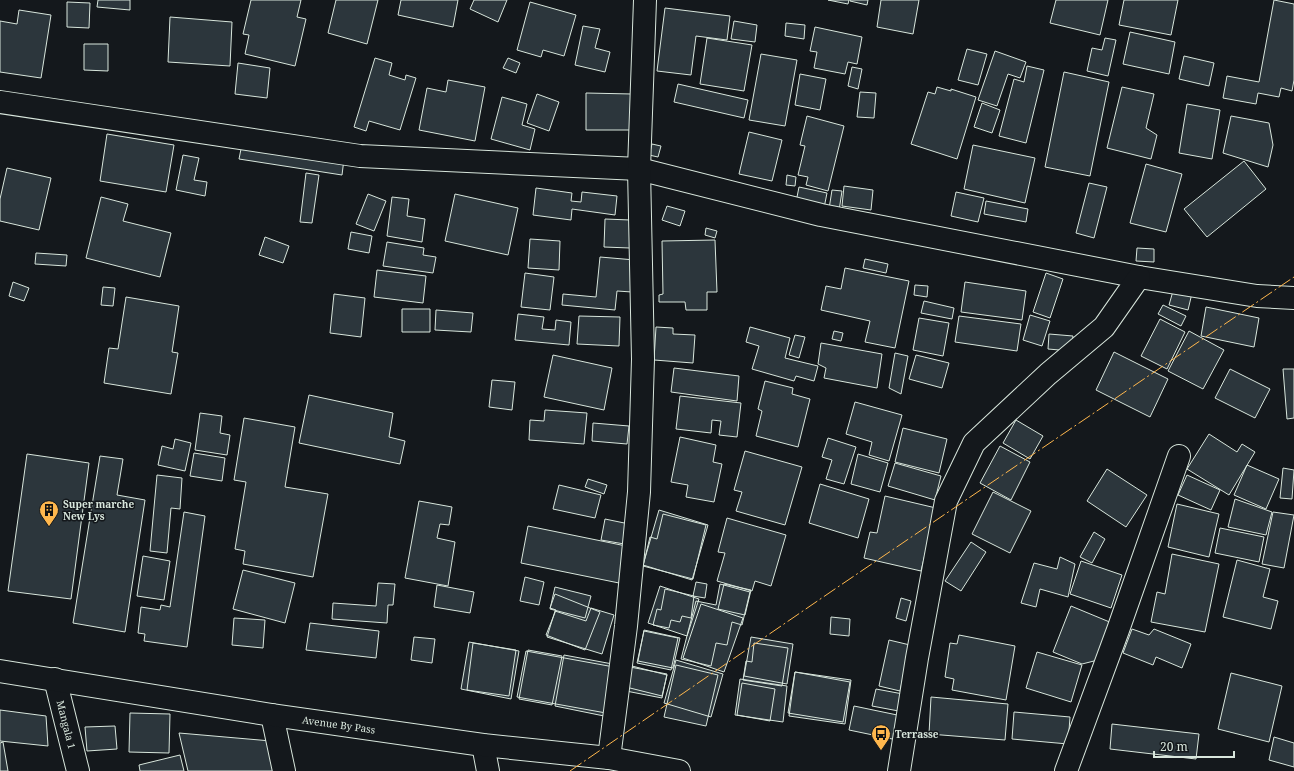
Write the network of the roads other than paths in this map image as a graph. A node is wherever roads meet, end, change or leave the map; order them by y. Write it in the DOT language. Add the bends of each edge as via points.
graph roads {
  1 [pos="645,0"];
  2 [pos="0,102"];
  3 [pos="639,169"];
  4 [pos="1139,277"];
  5 [pos="1294,298"];
  6 [pos="1179,456"];
  7 [pos="0,671"];
  8 [pos="55,679"];
  9 [pos="272,715"];
  10 [pos="483,745"];
  11 [pos="610,758"];
  12 [pos="78,771"];
  13 [pos="284,771"];
  14 [pos="488,771"];
  15 [pos="679,771"];
  16 [pos="899,771"];
  17 [pos="1066,771"];
  1 -- 3 [label="main road"];
  2 -- 3 [label="main road" via="360,156"];
  3 -- 4 [label="main road" via="821,215"];
  3 -- 11 [label="main road" via="643,359 638,492 626,626"];
  4 -- 5 [label="main road" via="1257,296"];
  4 -- 16 [label="main road" via="1104,326 974,443 946,501"];
  6 -- 17 [label="main road"];
  7 -- 8 [label="main road, Avenue By Pass"];
  8 -- 9 [label="main road, Avenue By Pass"];
  8 -- 12 [label="main road, Mangala 1"];
  9 -- 10 [label="main road, Avenue By Pass"];
  9 -- 13 [label="main road"];
  10 -- 11 [label="main road, Avenue By Pass"];
  10 -- 14 [label="main road"];
  11 -- 15 [label="main road, Avenue By Pass"];
}
